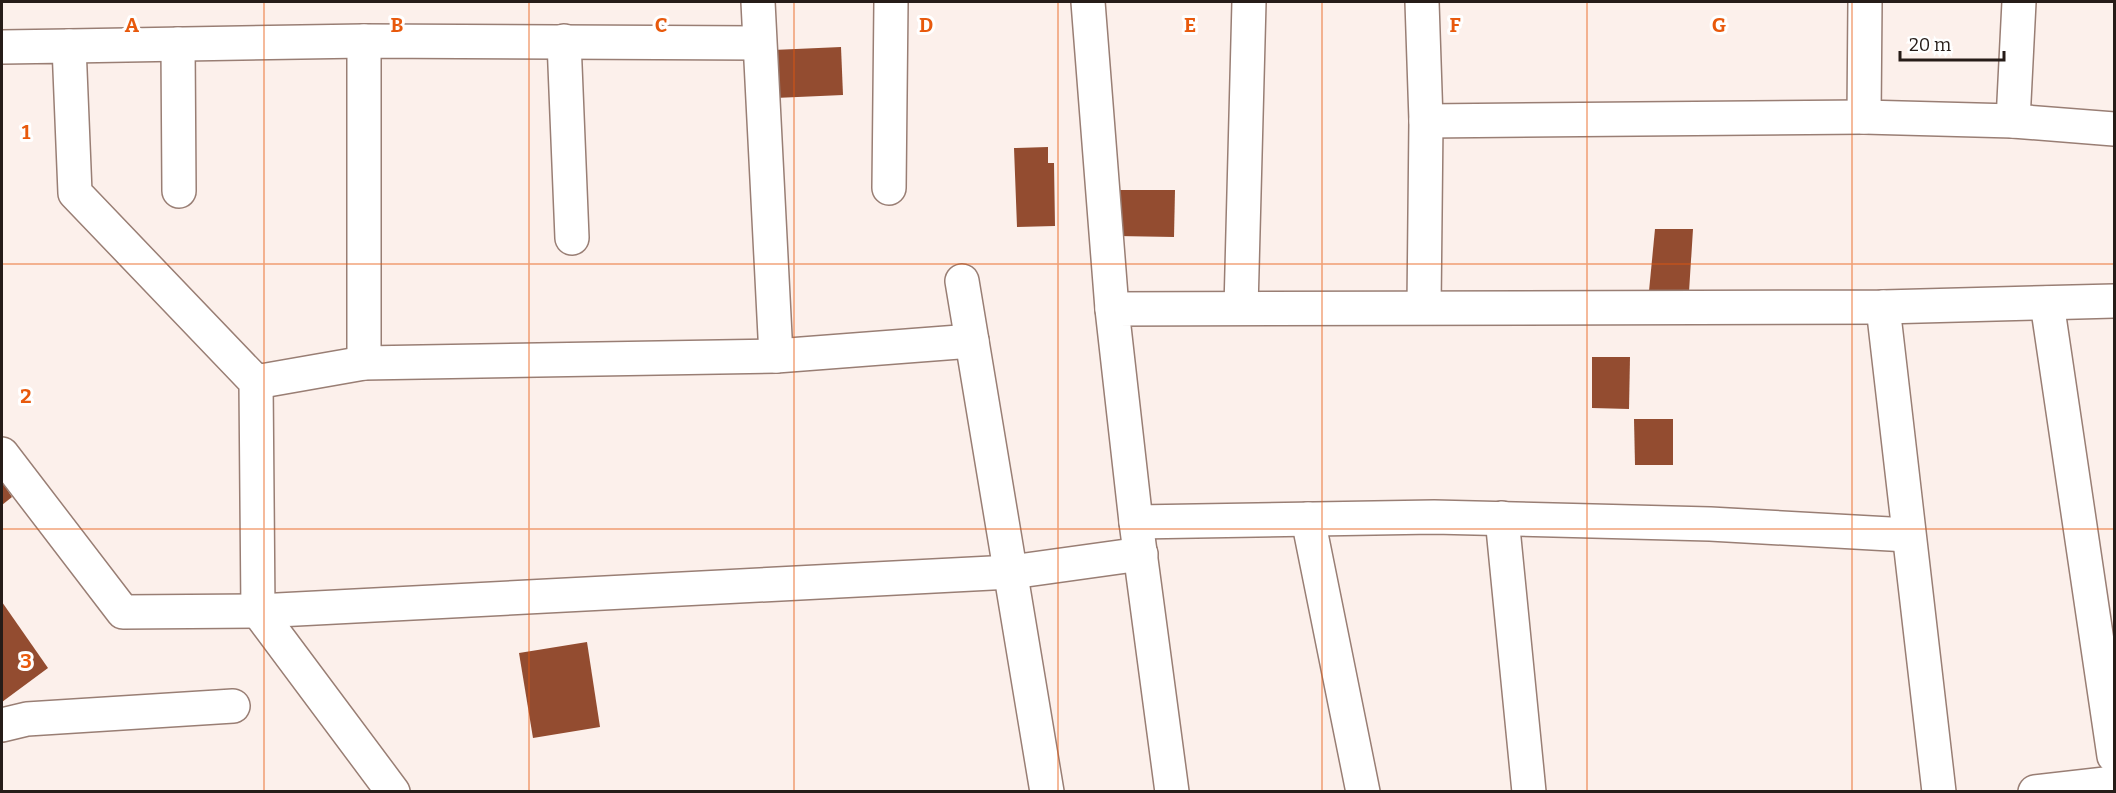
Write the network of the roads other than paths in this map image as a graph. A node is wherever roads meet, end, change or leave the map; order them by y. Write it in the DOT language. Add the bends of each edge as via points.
graph roads {
  1 [pos="758,2"];
  2 [pos="891,2"];
  3 [pos="1088,2"];
  4 [pos="1249,2"];
  5 [pos="1422,2"];
  6 [pos="1865,2"];
  7 [pos="2019,2"];
  8 [pos="364,41"];
  9 [pos="564,41"];
  10 [pos="759,43"];
  11 [pos="178,44"];
  12 [pos="69,46"];
  13 [pos="2,47"];
  14 [pos="1864,117"];
  15 [pos="1426,121"];
  16 [pos="2013,121"];
  17 [pos="2115,129"];
  18 [pos="888,188"];
  19 [pos="178,191"];
  20 [pos="572,238"];
  21 [pos="962,281"];
  22 [pos="2115,301"];
  23 [pos="2047,303"];
  24 [pos="1424,307"];
  25 [pos="1240,308"];
  26 [pos="1882,308"];
  27 [pos="1112,309"];
  28 [pos="972,341"];
  29 [pos="776,356"];
  30 [pos="364,363"];
  31 [pos="256,382"];
  32 [pos="2,454"];
  33 [pos="1502,518"];
  34 [pos="1308,519"];
  35 [pos="1136,522"];
  36 [pos="1908,535"];
  37 [pos="1141,554"];
  38 [pos="1011,572"];
  39 [pos="258,611"];
  40 [pos="233,706"];
  41 [pos="2,725"];
  42 [pos="2115,756"];
  43 [pos="2115,783"];
  44 [pos="393,792"];
  45 [pos="1047,792"];
  46 [pos="1172,792"];
  47 [pos="1363,792"];
  48 [pos="1529,792"];
  49 [pos="1939,792"];
  50 [pos="2035,792"];
  1 -- 10 [label="street"];
  2 -- 18 [label="street"];
  3 -- 27 [label="street"];
  4 -- 25 [label="street"];
  5 -- 15 [label="street"];
  6 -- 14 [label="street"];
  7 -- 16 [label="street"];
  8 -- 9 [label="street"];
  8 -- 11 [label="street"];
  8 -- 30 [label="street"];
  9 -- 10 [label="street"];
  9 -- 20 [label="street"];
  10 -- 29 [label="street"];
  11 -- 12 [label="street"];
  11 -- 19 [label="street"];
  12 -- 13 [label="street"];
  12 -- 31 [label="street" via="75,193"];
  14 -- 15 [label="street"];
  14 -- 16 [label="street"];
  15 -- 24 [label="street"];
  16 -- 17 [label="street"];
  21 -- 28 [label="street"];
  22 -- 23 [label="street"];
  23 -- 26 [label="street"];
  23 -- 42 [label="street"];
  24 -- 25 [label="street"];
  24 -- 26 [label="street"];
  25 -- 27 [label="street"];
  26 -- 36 [label="street"];
  27 -- 35 [label="street"];
  28 -- 29 [label="street"];
  28 -- 38 [label="street"];
  29 -- 30 [label="street"];
  30 -- 31 [label="street"];
  31 -- 39 [label="street"];
  32 -- 39 [label="street" via="123,612"];
  33 -- 34 [label="street"];
  33 -- 36 [label="street"];
  33 -- 48 [label="street"];
  34 -- 35 [label="street"];
  34 -- 47 [label="street"];
  35 -- 37 [label="street"];
  36 -- 49 [label="street"];
  37 -- 38 [label="street"];
  37 -- 46 [label="street"];
  38 -- 39 [label="street"];
  38 -- 45 [label="street"];
  39 -- 44 [label="street"];
  40 -- 41 [label="street" via="27,719"];
  43 -- 50 [label="street"];
}
